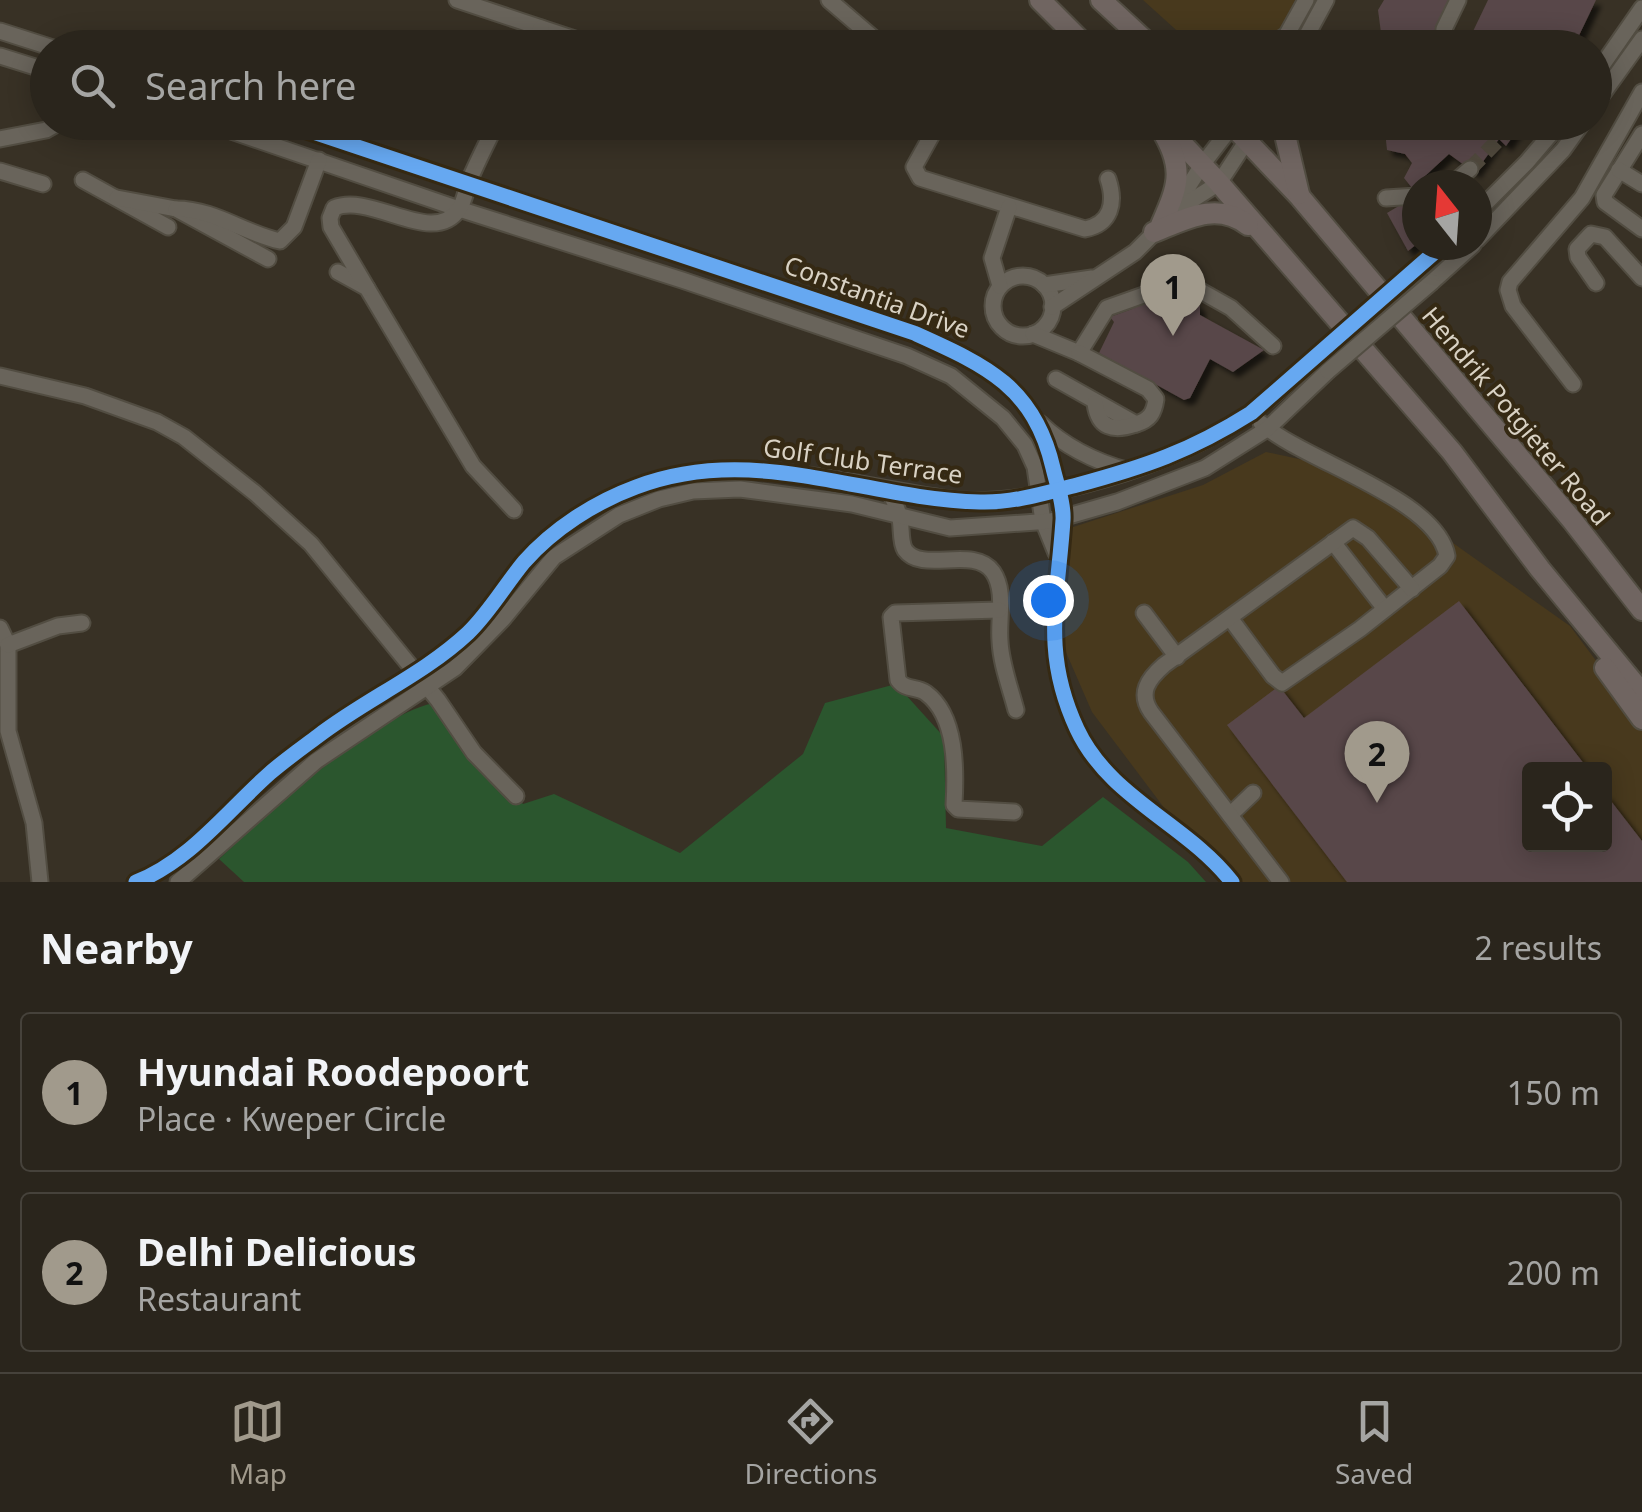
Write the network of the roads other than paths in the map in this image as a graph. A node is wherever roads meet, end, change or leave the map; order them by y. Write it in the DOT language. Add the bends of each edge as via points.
graph roads {
  1 [pos="457,0"];
  2 [pos="829,0"];
  3 [pos="1040,0"];
  4 [pos="1100,0"];
  5 [pos="1306,0"];
  6 [pos="1326,0"];
  7 [pos="1458,0"];
  8 [pos="1634,0"];
  9 [pos="492,6"];
  10 [pos="1642,8"];
  11 [pos="1631,25"];
  12 [pos="541,28"];
  13 [pos="547,30"];
  14 [pos="864,30"];
  15 [pos="1070,30"];
  16 [pos="1133,30"];
  17 [pos="1292,30"];
  18 [pos="1299,30"];
  19 [pos="1444,30"];
  20 [pos="0,31"];
  21 [pos="1642,39"];
  22 [pos="30,41"];
  23 [pos="1612,52"];
  24 [pos="0,56"];
  25 [pos="30,65"];
  26 [pos="1612,81"];
  27 [pos="1642,92"];
  28 [pos="30,133"];
  29 [pos="0,139"];
  30 [pos="259,140"];
  31 [pos="337,140"];
  32 [pos="488,140"];
  33 [pos="929,140"];
  34 [pos="1168,140"];
  35 [pos="1178,140"];
  36 [pos="1228,140"];
  37 [pos="1236,140"];
  38 [pos="1252,140"];
  39 [pos="1286,140"];
  40 [pos="1546,140"];
  41 [pos="1570,140"];
  42 [pos="1640,141"];
  43 [pos="319,160"];
  44 [pos="1202,165"];
  45 [pos="1619,170"];
  46 [pos="0,171"];
  47 [pos="1108,179"];
  48 [pos="83,180"];
  49 [pos="1219,182"];
  50 [pos="44,184"];
  51 [pos="468,184"];
  52 [pos="1642,184"];
  53 [pos="1300,197"];
  54 [pos="1402,197"];
  55 [pos="1492,197"];
  56 [pos="117,198"];
  57 [pos="1386,198"];
  58 [pos="1009,207"];
  59 [pos="176,209"];
  60 [pos="459,210"];
  61 [pos="1162,223"];
  62 [pos="1492,225"];
  63 [pos="1559,226"];
  64 [pos="168,227"];
  65 [pos="1642,229"];
  66 [pos="1265,239"];
  67 [pos="1580,243"];
  68 [pos="998,246"];
  69 [pos="664,248"];
  70 [pos="268,259"];
  71 [pos="1428,260"];
  72 [pos="1456,260"];
  73 [pos="702,261"];
  74 [pos="338,272"];
  75 [pos="671,276"];
  76 [pos="1017,276"];
  77 [pos="1096,278"];
  78 [pos="1642,278"];
  79 [pos="1596,283"];
  80 [pos="1044,285"];
  81 [pos="1000,286"];
  82 [pos="366,288"];
  83 [pos="1050,314"];
  84 [pos="1033,334"];
  85 [pos="1060,342"];
  86 [pos="1273,346"];
  87 [pos="1080,354"];
  88 [pos="0,376"];
  89 [pos="1056,379"];
  90 [pos="1573,384"];
  91 [pos="1251,414"];
  92 [pos="1038,420"];
  93 [pos="1267,429"];
  94 [pos="1129,470"];
  95 [pos="889,490"];
  96 [pos="1058,490"];
  97 [pos="923,495"];
  98 [pos="1041,495"];
  99 [pos="514,510"];
  100 [pos="900,517"];
  101 [pos="1063,517"];
  102 [pos="1572,520"];
  103 [pos="1043,522"];
  104 [pos="1334,542"];
  105 [pos="1057,556"];
  106 [pos="1540,569"];
  107 [pos="1412,589"];
  108 [pos="1642,596"];
  109 [pos="1386,609"];
  110 [pos="999,610"];
  111 [pos="1642,610"];
  112 [pos="1144,613"];
  113 [pos="1230,618"];
  114 [pos="82,623"];
  115 [pos="0,628"];
  116 [pos="8,645"];
  117 [pos="1176,657"];
  118 [pos="414,673"];
  119 [pos="426,687"];
  120 [pos="1642,693"];
  121 [pos="1016,710"];
  122 [pos="1642,719"];
  123 [pos="1253,793"];
  124 [pos="516,796"];
  125 [pos="1014,812"];
  126 [pos="1230,815"];
  127 [pos="40,882"];
  128 [pos="136,882"];
  129 [pos="178,882"];
  130 [pos="1232,882"];
  131 [pos="1281,882"];
  1 -- 9 [label="street"];
  2 -- 14 [label="street"];
  3 -- 15 [label="main road"];
  4 -- 16 [label="main road"];
  5 -- 17 [label="street"];
  6 -- 18 [label="street"];
  7 -- 19 [label="street"];
  8 -- 11 [label="street"];
  9 -- 12 [label="street"];
  10 -- 11 [label="street"];
  11 -- 23 [label="street"];
  12 -- 13 [label="street"];
  20 -- 22 [label="street"];
  21 -- 26 [label="street"];
  24 -- 25 [label="street"];
  27 -- 63 [label="street"];
  28 -- 29 [label="street"];
  30 -- 43 [label="street, Constantia Drive"];
  31 -- 51 [label="street, Constantia Drive"];
  32 -- 51 [label="street"];
  33 -- 58 [label="street" via="914,167 917,174"];
  34 -- 61 [label="main road" via="1178,165"];
  35 -- 44 [label="main road"];
  36 -- 44 [label="street"];
  37 -- 49 [label="street"];
  38 -- 53 [label="main road, Hendrik Potgieter Road"];
  39 -- 53 [label="main road"];
  40 -- 55 [label="street"];
  41 -- 62 [label="street, Golf Club Terrace"];
  42 -- 45 [label="street"];
  43 -- 59 [label="street" via="294,227 280,241 207,212"];
  43 -- 60 [label="street, Constantia Drive"];
  44 -- 49 [label="main road"];
  44 -- 61 [label="street"];
  45 -- 52 [label="street"];
  45 -- 65 [label="street" via="1604,202"];
  46 -- 50 [label="street"];
  47 -- 58 [label="street" via="1108,217 1092,228"];
  48 -- 56 [label="street"];
  49 -- 61 [label="street"];
  49 -- 66 [label="main road"];
  51 -- 60 [label="street"];
  51 -- 69 [label="street, Constantia Drive"];
  53 -- 102 [label="main road, Hendrik Potgieter Road"];
  54 -- 57 [label="street"];
  56 -- 59 [label="street"];
  56 -- 64 [label="street"];
  58 -- 68 [label="street"];
  59 -- 70 [label="street"];
  60 -- 75 [label="street, Constantia Drive"];
  60 -- 82 [label="street" via="430,224 367,205 334,208 331,226"];
  61 -- 66 [label="main road" via="1213,211 1237,216"];
  61 -- 77 [label="street"];
  63 -- 67 [label="street"];
  63 -- 90 [label="street" via="1508,290 1512,306"];
  66 -- 106 [label="main road" via="1452,452"];
  67 -- 78 [label="street" via="1591,234 1605,237"];
  67 -- 79 [label="street" via="1578,257"];
  68 -- 76 [label="street" via="999,257"];
  68 -- 81 [label="street" via="992,258"];
  69 -- 73 [label="street, Constantia Drive"];
  69 -- 75 [label="street"];
  71 -- 91 [label="street, Golf Club Terrace, bridge"];
  72 -- 93 [label="street, Golf Club Terrace, bridge"];
  73 -- 75 [label="street"];
  73 -- 92 [label="street, Constantia Drive" via="960,353 999,378"];
  74 -- 82 [label="street"];
  75 -- 98 [label="street, Constantia Drive" via="952,376 1014,429 1036,467"];
  76 -- 80 [label="street"];
  76 -- 81 [label="street"];
  77 -- 80 [label="street"];
  77 -- 83 [label="street"];
  80 -- 83 [label="street"];
  81 -- 84 [label="street" via="992,304 998,323 1014,334"];
  82 -- 99 [label="street" via="473,466"];
  83 -- 84 [label="street"];
  83 -- 85 [label="street"];
  84 -- 85 [label="street"];
  85 -- 87 [label="street"];
  86 -- 87 [label="street" via="1231,308 1182,281 1107,308"];
  87 -- 89 [label="street" via="1148,389 1156,399 1154,412 1114,429 1097,417 1095,403"];
  88 -- 118 [label="street" via="130,410 196,446 311,544"];
  91 -- 93 [label="street"];
  91 -- 94 [label="street, Golf Club Terrace" via="1192,448"];
  92 -- 94 [label="street" via="1079,451"];
  92 -- 96 [label="street, Constantia Drive"];
  93 -- 101 [label="street, Golf Club Terrace" via="1175,482"];
  93 -- 107 [label="street" via="1426,522 1447,556"];
  94 -- 96 [label="street, Golf Club Terrace"];
  95 -- 97 [label="street, Golf Club Terrace"];
  95 -- 100 [label="street"];
  95 -- 118 [label="street, Golf Club Terrace" via="732,468 635,487 557,532 470,631"];
  96 -- 98 [label="street, Golf Club Terrace"];
  96 -- 101 [label="street, Constantia Drive"];
  97 -- 98 [label="street, Golf Club Terrace" via="994,502"];
  97 -- 100 [label="street"];
  98 -- 103 [label="street, Constantia Drive"];
  100 -- 103 [label="street, Golf Club Terrace" via="950,528"];
  100 -- 110 [label="street" via="903,546 911,555 987,565 1000,586"];
  100 -- 119 [label="street, Golf Club Terrace" via="740,488 659,499 598,525 554,557 477,648"];
  101 -- 103 [label="street, Golf Club Terrace"];
  101 -- 105 [label="street, Constantia Drive"];
  102 -- 108 [label="main road"];
  102 -- 111 [label="main road, Hendrik Potgieter Road"];
  103 -- 105 [label="street, Constantia Drive"];
  104 -- 107 [label="street" via="1353,528 1360,532"];
  104 -- 109 [label="street"];
  104 -- 113 [label="street"];
  105 -- 130 [label="street, Constantia Drive" via="1056,667 1088,749 1134,799"];
  106 -- 120 [label="main road"];
  106 -- 122 [label="main road"];
  107 -- 109 [label="street"];
  109 -- 113 [label="street" via="1282,683"];
  110 -- 121 [label="street"];
  110 -- 125 [label="street" via="892,617 898,680 926,692 946,718 954,805"];
  112 -- 117 [label="street"];
  113 -- 117 [label="street"];
  114 -- 116 [label="street"];
  115 -- 116 [label="street"];
  116 -- 127 [label="street" via="8,731 34,823"];
  117 -- 126 [label="street" via="1147,682 1146,705"];
  118 -- 119 [label="street"];
  118 -- 128 [label="street, Golf Club Terrace" via="323,732 175,862"];
  119 -- 124 [label="street" via="474,753"];
  119 -- 129 [label="street, Golf Club Terrace" via="316,761"];
  123 -- 126 [label="street"];
  126 -- 131 [label="street"];
}
